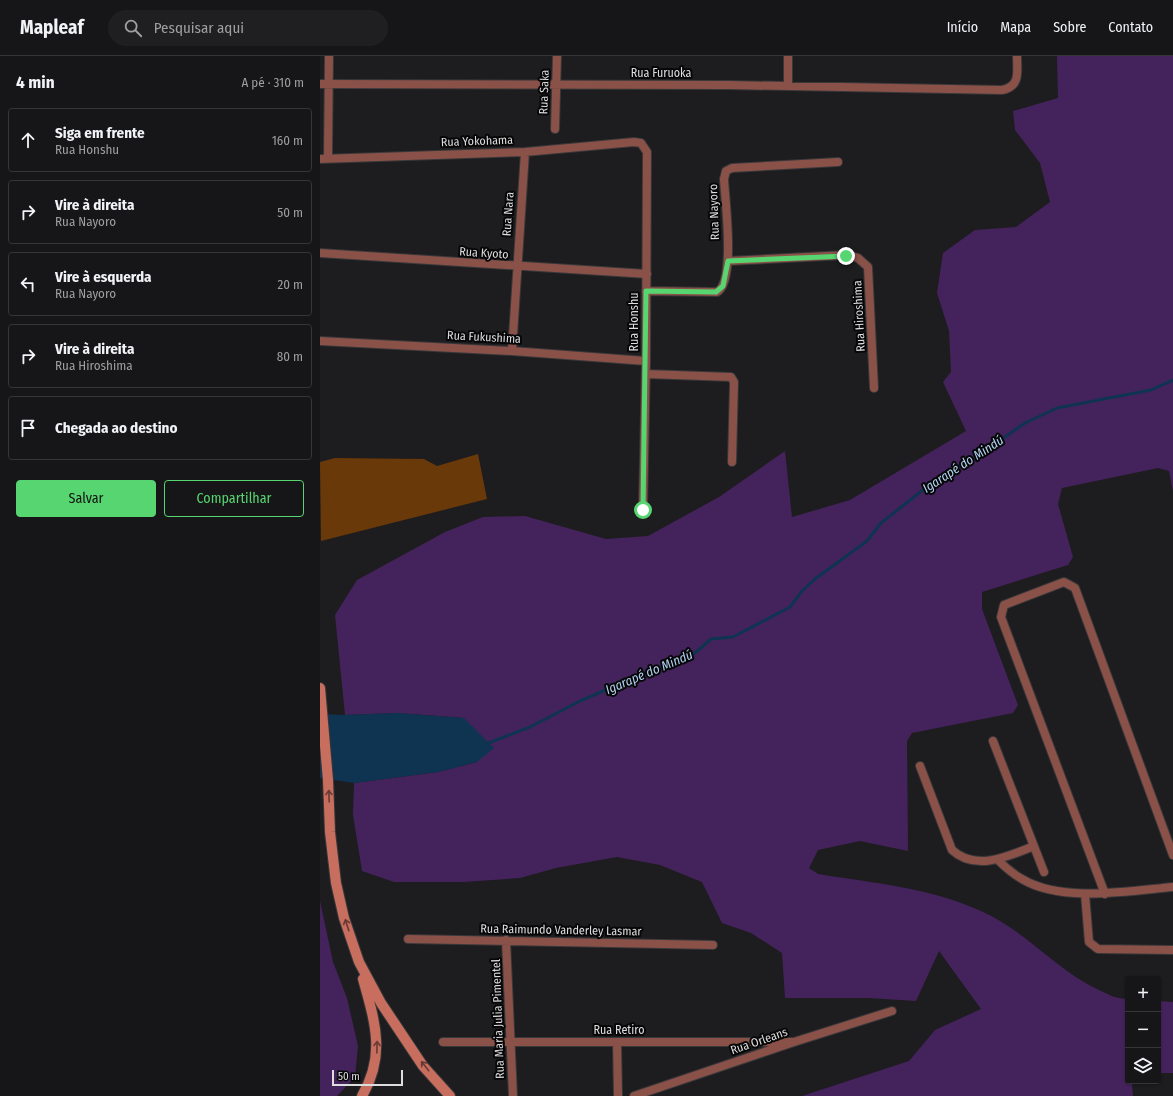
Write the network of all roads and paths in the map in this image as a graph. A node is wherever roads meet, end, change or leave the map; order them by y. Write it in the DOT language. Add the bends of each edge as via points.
graph roads {
  1 [pos="329,56"];
  2 [pos="557,56"];
  3 [pos="788,56"];
  4 [pos="1017,56"];
  5 [pos="324,84"];
  6 [pos="788,85"];
  7 [pos="557,86"];
  8 [pos="555,130"];
  9 [pos="634,142"];
  10 [pos="524,152"];
  11 [pos="324,159"];
  12 [pos="838,162"];
  13 [pos="320,253"];
  14 [pos="728,261"];
  15 [pos="516,267"];
  16 [pos="647,274"];
  17 [pos="646,291"];
  18 [pos="320,341"];
  19 [pos="512,351"];
  20 [pos="646,361"];
  21 [pos="646,374"];
  22 [pos="874,388"];
  23 [pos="732,462"];
  24 [pos="643,510"];
  25 [pos="320,688"];
  26 [pos="993,741"];
  27 [pos="920,766"];
  28 [pos="1034,846"];
  29 [pos="1173,855"];
  30 [pos="998,860"];
  31 [pos="1044,872"];
  32 [pos="1173,888"];
  33 [pos="1085,894"];
  34 [pos="1105,894"];
  35 [pos="408,939"];
  36 [pos="506,940"];
  37 [pos="713,945"];
  38 [pos="1173,950"];
  39 [pos="359,962"];
  40 [pos="892,1011"];
  41 [pos="444,1042"];
  42 [pos="511,1042"];
  43 [pos="617,1042"];
  44 [pos="794,1042"];
  45 [pos="362,1096"];
  46 [pos="450,1096"];
  47 [pos="513,1096"];
  48 [pos="618,1096"];
  49 [pos="634,1096"];
  1 -- 5 [label="street"];
  2 -- 7 [label="street, Rua Saka"];
  3 -- 6 [label="street"];
  4 -- 6 [label="street, Rua Furuoka" via="1014,84 1002,90"];
  5 -- 7 [label="street, Rua Furuoka"];
  5 -- 11 [label="street"];
  6 -- 7 [label="street, Rua Furuoka"];
  7 -- 8 [label="street, Rua Saka"];
  9 -- 10 [label="street, Rua Yokohama"];
  9 -- 16 [label="street, Rua Honshu" via="641,143 647,152"];
  10 -- 11 [label="street, Rua Yokohama"];
  10 -- 15 [label="street, Rua Nara"];
  12 -- 14 [label="street, Rua Nayoro" via="732,168 726,171 724,179"];
  13 -- 15 [label="street, Rua Kyoto"];
  14 -- 17 [label="street, Rua Nayoro" via="723,286 716,292"];
  14 -- 22 [label="street, Rua Hiroshima" via="846,256 858,258 868,267"];
  15 -- 16 [label="street, Rua Kyoto"];
  15 -- 19 [label="street, Rua Nara"];
  16 -- 17 [label="street, Rua Honshu"];
  17 -- 20 [label="street, Rua Honshu"];
  18 -- 19 [label="street, Rua Fukushima"];
  19 -- 20 [label="street, Rua Fukushima"];
  20 -- 21 [label="street, Rua Honshu"];
  21 -- 23 [label="street" via="730,378 734,382"];
  21 -- 24 [label="street, Rua Honshu"];
  39 -- 25 [label="main road, one-way" via="344,918 336,883"];
  26 -- 28 [label="street"];
  27 -- 30 [label="street" via="952,850 958,856 976,861"];
  28 -- 30 [label="street"];
  28 -- 31 [label="street"];
  29 -- 34 [label="street" via="1075,588 1064,582 1004,605 1001,617"];
  30 -- 33 [label="street" via="1029,883"];
  32 -- 34 [label="street"];
  33 -- 34 [label="street"];
  33 -- 38 [label="street" via="1089,942 1093,946 1098,949"];
  35 -- 36 [label="street, Rua Raimundo Vanderley Lasmar"];
  36 -- 37 [label="street, Rua Raimundo Vanderley Lasmar"];
  36 -- 42 [label="street, Rua Maria Julia Pimentel"];
  45 -- 39 [label="main road, one-way" via="375,1067 377,1043 375,1022"];
  46 -- 39 [label="main road, one-way" via="400,1034"];
  40 -- 44 [label="street, Rua Orleans"];
  41 -- 42 [label="street, Rua Retiro"];
  42 -- 43 [label="street, Rua Retiro"];
  42 -- 47 [label="street, Rua Maria Julia Pimentel"];
  43 -- 44 [label="street, Rua Retiro"];
  43 -- 48 [label="street"];
  44 -- 49 [label="street, Rua Orleans"];
}
